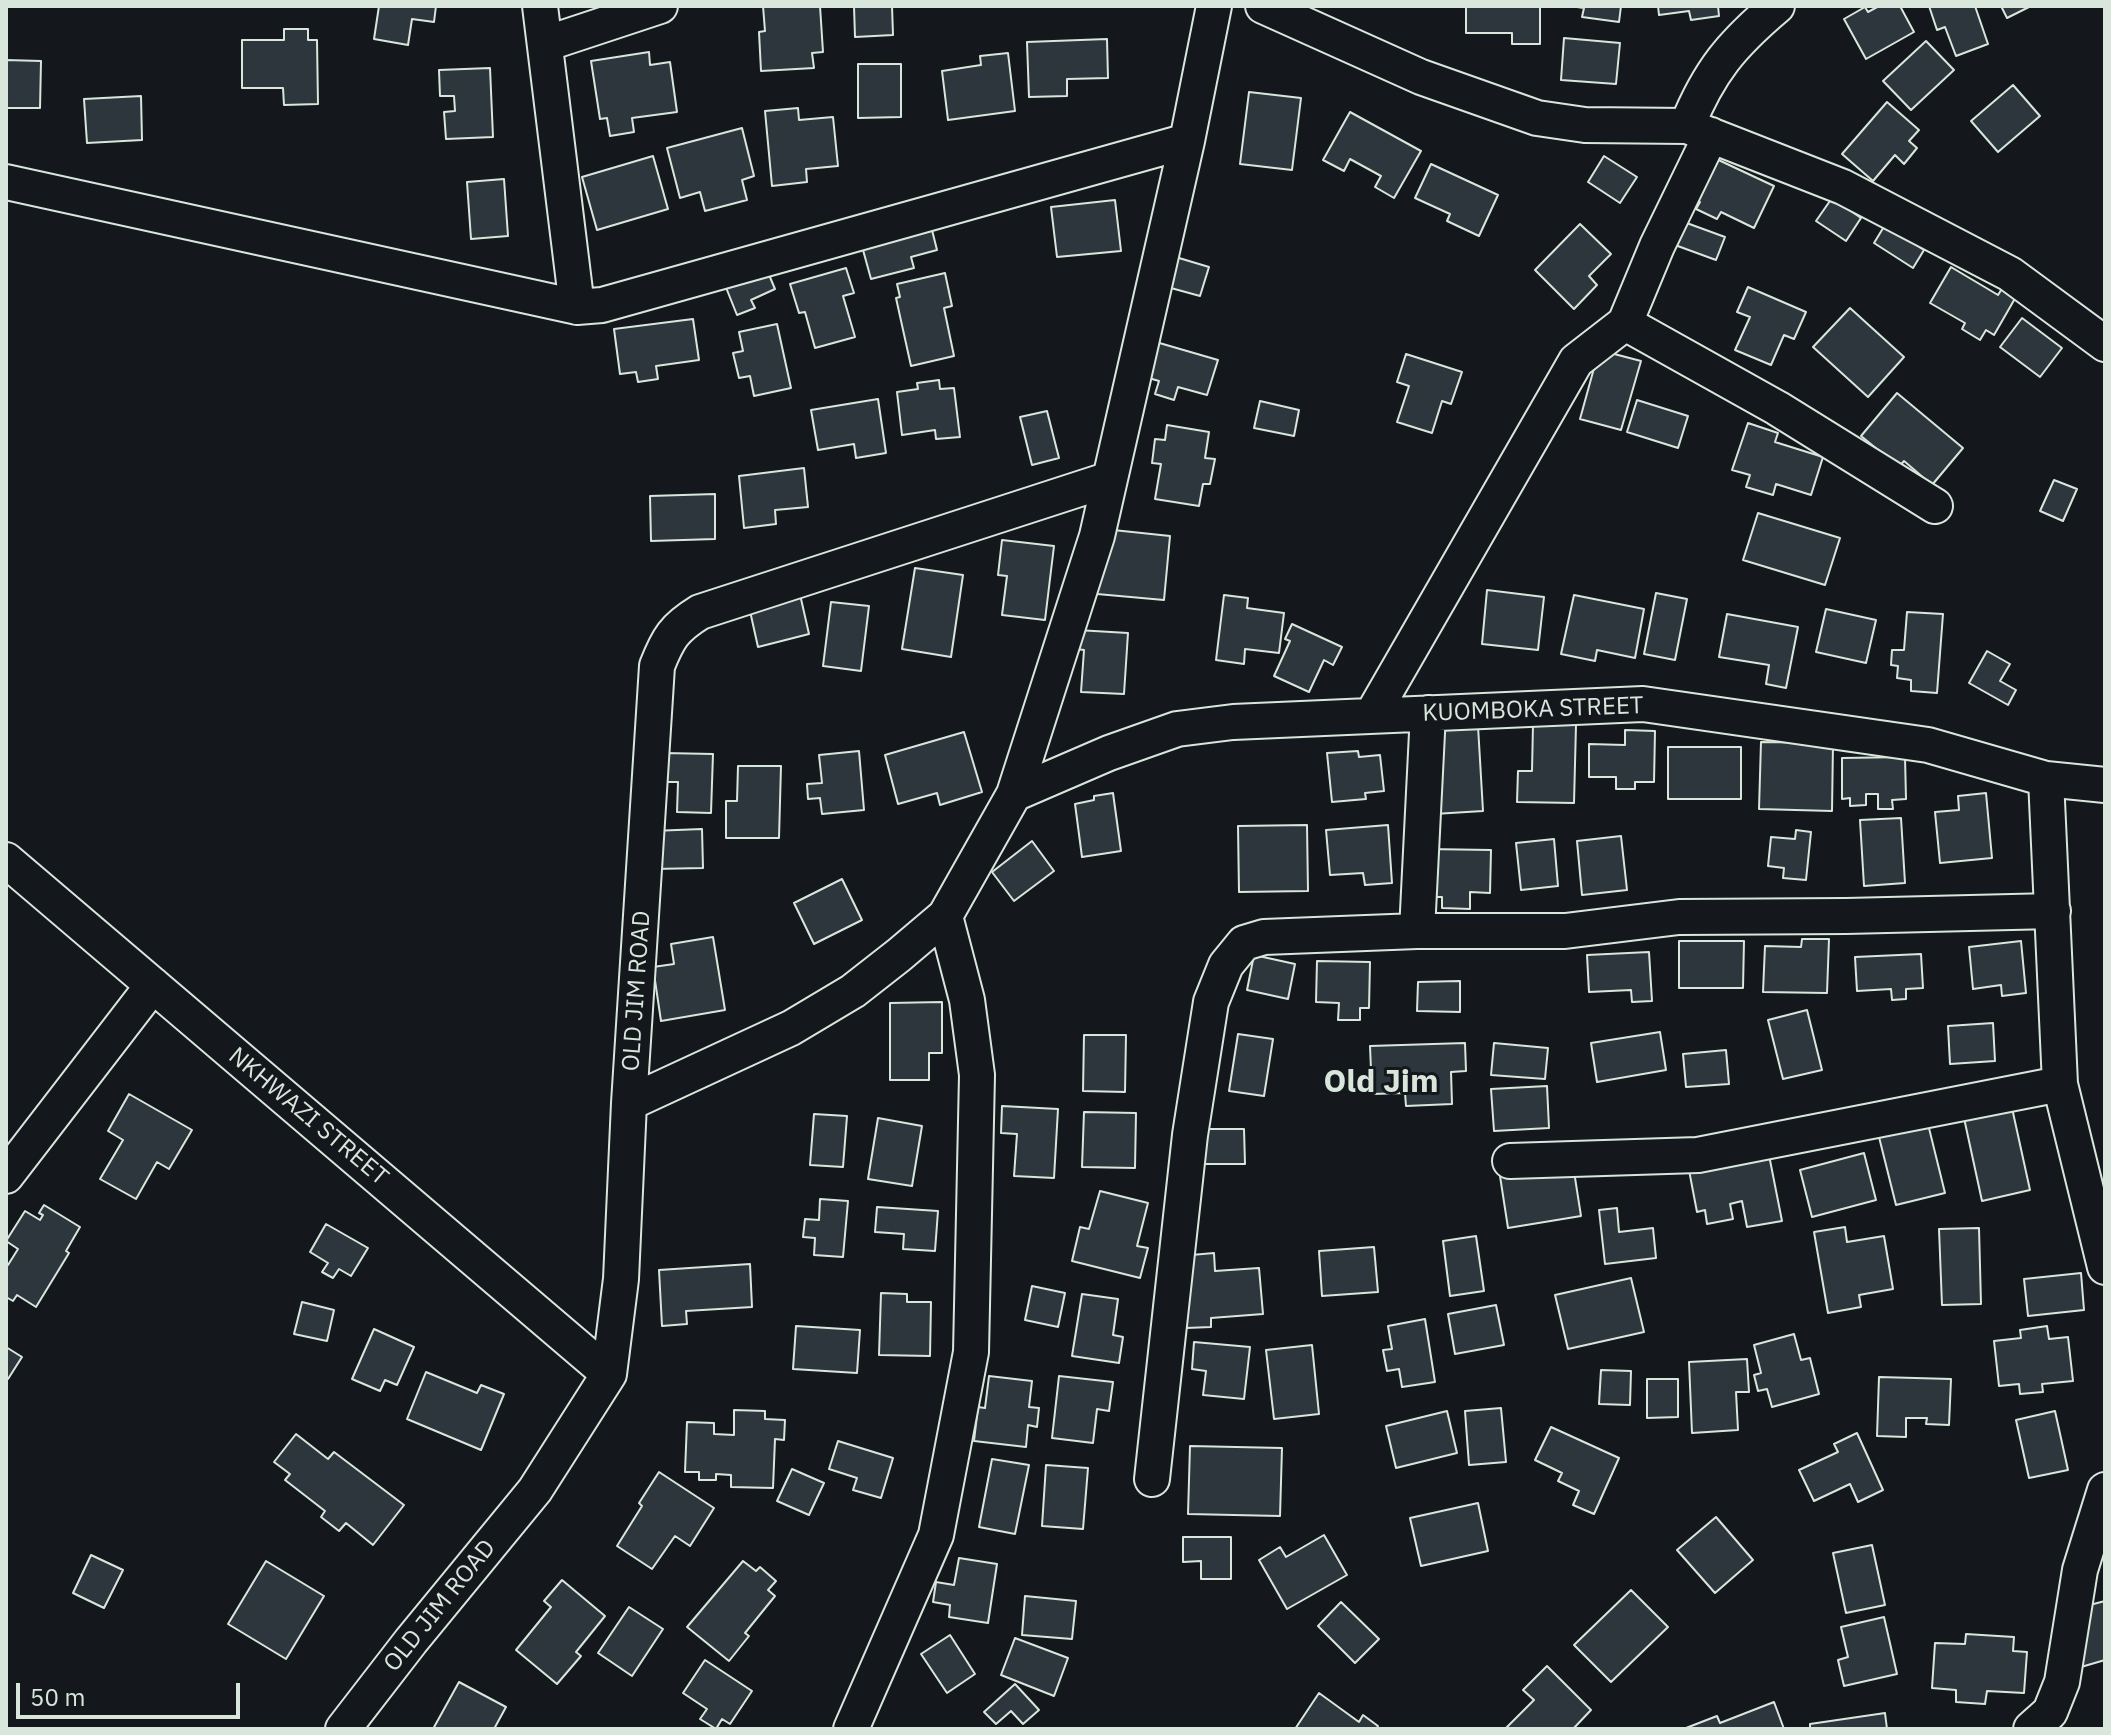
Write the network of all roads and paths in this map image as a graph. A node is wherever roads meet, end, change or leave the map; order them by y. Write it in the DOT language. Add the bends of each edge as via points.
graph roads {
  1 [pos="540,6"];
  2 [pos="660,6"];
  3 [pos="1214,6"];
  4 [pos="1263,6"];
  5 [pos="1777,6"];
  6 [pos="545,44"];
  7 [pos="1699,130"];
  8 [pos="1187,141"];
  9 [pos="6,182"];
  10 [pos="577,307"];
  11 [pos="1625,323"];
  12 [pos="2105,344"];
  13 [pos="1110,479"];
  14 [pos="1935,506"];
  15 [pos="1428,713"];
  16 [pos="1372,715"];
  17 [pos="2046,779"];
  18 [pos="2105,785"];
  19 [pos="1014,794"];
  20 [pos="6,860"];
  21 [pos="2053,911"];
  22 [pos="945,916"];
  23 [pos="1417,931"];
  24 [pos="153,985"];
  25 [pos="2060,1084"];
  26 [pos="629,1103"];
  27 [pos="1510,1161"];
  28 [pos="6,1176"];
  29 [pos="2105,1267"];
  30 [pos="609,1374"];
  31 [pos="1152,1479"];
  32 [pos="2105,1490"];
  33 [pos="2051,1713"];
  34 [pos="343,1729"];
  35 [pos="851,1729"];
  1 -- 6 [label="street"];
  2 -- 6 [label="street"];
  3 -- 8 [label="street"];
  4 -- 7 [label="street" via="1421,77 1537,118"];
  5 -- 7 [label="street" via="1720,61 1700,93"];
  6 -- 10 [label="street"];
  7 -- 11 [label="street"];
  7 -- 12 [label="street" via="1843,187 1997,267"];
  8 -- 10 [label="street" via="618,300"];
  8 -- 13 [label="street"];
  9 -- 10 [label="street"];
  11 -- 14 [label="street" via="1777,408"];
  11 -- 16 [label="street" via="1576,361"];
  13 -- 19 [label="street" via="1097,536"];
  13 -- 26 [label="street, OLD JIM ROAD" via="700,612 668,638 657,666"];
  15 -- 16 [label="street, KUOMBOKA STREET"];
  15 -- 17 [label="street, KUOMBOKA STREET" via="1643,704 1928,745"];
  15 -- 23 [label="street"];
  16 -- 19 [label="street, KUOMBOKA STREET" via="1177,729"];
  17 -- 18 [label="street, KUOMBOKA STREET"];
  17 -- 21 [label="street"];
  19 -- 22 [label="street"];
  20 -- 24 [label="street, NKHWAZI STREET"];
  21 -- 23 [label="street" via="1679,917 1565,931"];
  21 -- 25 [label="street"];
  22 -- 26 [label="street" via="853,991 816,1013"];
  22 -- 35 [label="street" via="967,1000 977,1075 971,1352 936,1535"];
  23 -- 31 [label="street" via="1264,937 1244,943 1226,965 1211,1002 1190,1135"];
  24 -- 28 [label="street"];
  24 -- 30 [label="street, NKHWAZI STREET"];
  25 -- 27 [label="street" via="1698,1155"];
  25 -- 29 [label="street"];
  26 -- 30 [label="street, OLD JIM ROAD" via="621,1279"];
  30 -- 34 [label="street, OLD JIM ROAD" via="535,1490"];
  32 -- 33 [label="street" via="2080,1570"];
}
